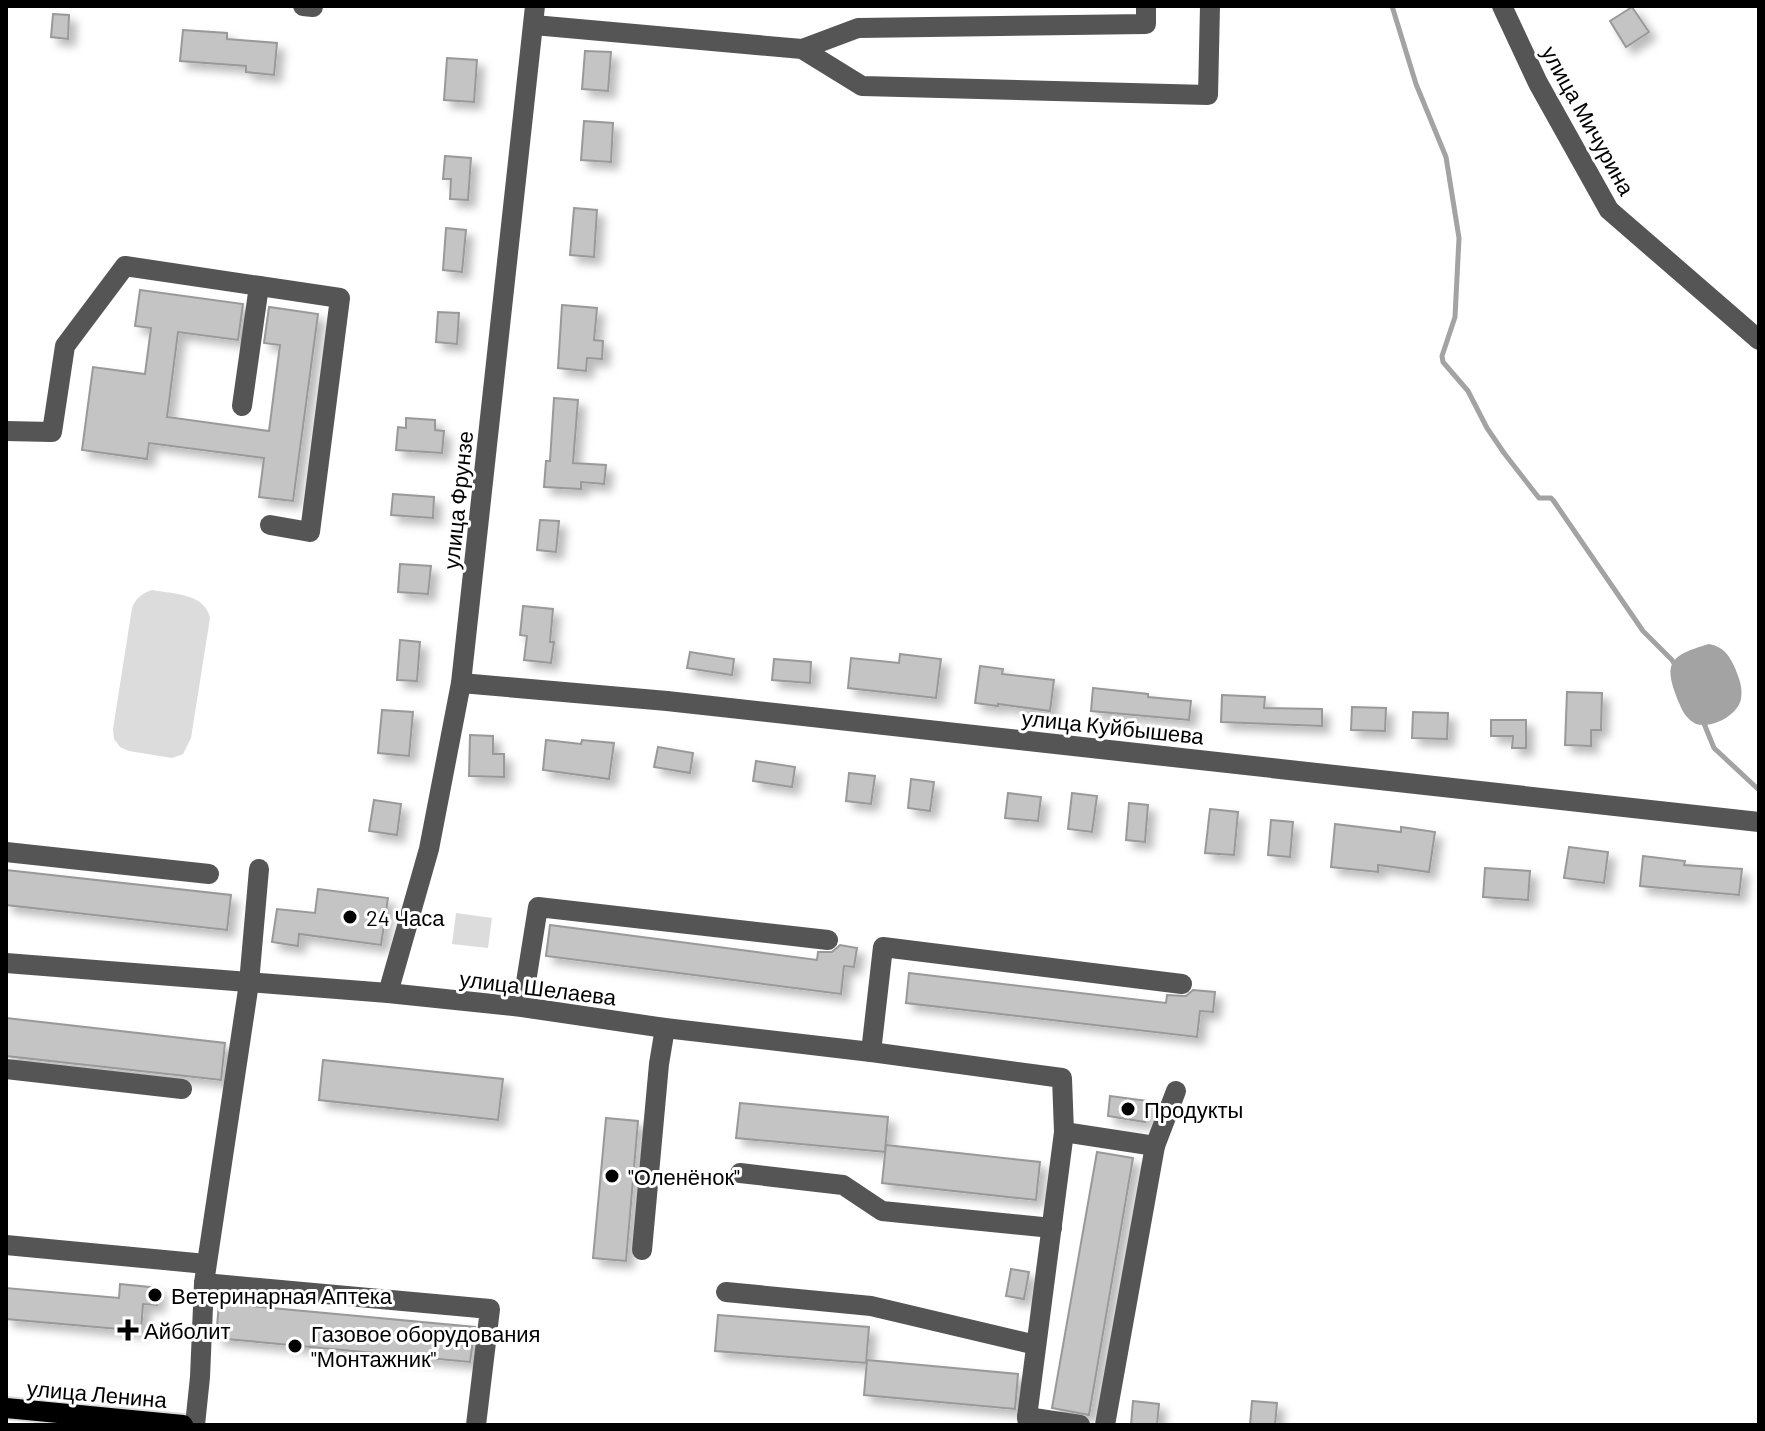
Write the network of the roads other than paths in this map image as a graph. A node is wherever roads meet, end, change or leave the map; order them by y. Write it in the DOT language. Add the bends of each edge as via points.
graph roads {
  1 [pos="303,6"];
  2 [pos="1146,6"];
  3 [pos="1210,6"];
  4 [pos="1502,6"];
  5 [pos="313,7"];
  6 [pos="534,15"];
  7 [pos="802,49"];
  8 [pos="259,286"];
  9 [pos="1759,340"];
  10 [pos="242,406"];
  11 [pos="6,431"];
  12 [pos="270,525"];
  13 [pos="461,683"];
  14 [pos="1759,822"];
  15 [pos="6,852"];
  16 [pos="259,869"];
  17 [pos="209,874"];
  18 [pos="828,940"];
  19 [pos="6,963"];
  20 [pos="249,983"];
  21 [pos="1182,984"];
  22 [pos="388,993"];
  23 [pos="522,1007"];
  24 [pos="665,1028"];
  25 [pos="871,1052"];
  26 [pos="6,1069"];
  27 [pos="182,1089"];
  28 [pos="1176,1091"];
  29 [pos="1064,1132"];
  30 [pos="1155,1146"];
  31 [pos="740,1173"];
  32 [pos="1052,1228"];
  33 [pos="6,1245"];
  34 [pos="642,1250"];
  35 [pos="205,1273"];
  36 [pos="726,1292"];
  37 [pos="1036,1345"];
  38 [pos="6,1408"];
  39 [pos="1027,1421"];
  40 [pos="183,1425"];
  41 [pos="195,1425"];
  42 [pos="476,1425"];
  43 [pos="1080,1425"];
  44 [pos="1105,1425"];
  1 -- 5 [label="street"];
  2 -- 7 [label="street" via="1146,24 858,28"];
  3 -- 7 [label="street" via="1208,95 862,86"];
  4 -- 9 [label="street, улица Мичурина" via="1609,210"];
  6 -- 7 [label="street"];
  6 -- 13 [label="street, улица Фрунзе"];
  8 -- 10 [label="street"];
  8 -- 11 [label="street" via="125,266 65,346 52,432"];
  8 -- 12 [label="street" via="340,298 310,532"];
  13 -- 14 [label="street, улица Куйбышева" via="667,701"];
  13 -- 22 [label="street, улица Фрунзе" via="429,849"];
  15 -- 17 [label="street"];
  16 -- 20 [label="street"];
  18 -- 23 [label="street" via="538,907"];
  19 -- 20 [label="street, улица Шелаева"];
  20 -- 22 [label="street, улица Шелаева"];
  20 -- 35 [label="street"];
  21 -- 25 [label="street" via="883,947"];
  22 -- 23 [label="street, улица Шелаева"];
  23 -- 24 [label="street, улица Шелаева"];
  24 -- 25 [label="street, улица Шелаева"];
  24 -- 34 [label="street"];
  25 -- 29 [label="street, улица Шелаева" via="1062,1078"];
  26 -- 27 [label="street"];
  28 -- 30 [label="street"];
  29 -- 30 [label="street"];
  29 -- 32 [label="street"];
  30 -- 44 [label="street"];
  31 -- 32 [label="street" via="843,1185 882,1211"];
  32 -- 37 [label="street"];
  33 -- 35 [label="street"];
  35 -- 41 [label="street"];
  35 -- 42 [label="street" via="490,1309"];
  36 -- 37 [label="street" via="871,1306"];
  37 -- 39 [label="street"];
  38 -- 40 [label="main road, улица Ленина"];
  39 -- 43 [label="street"];
}
